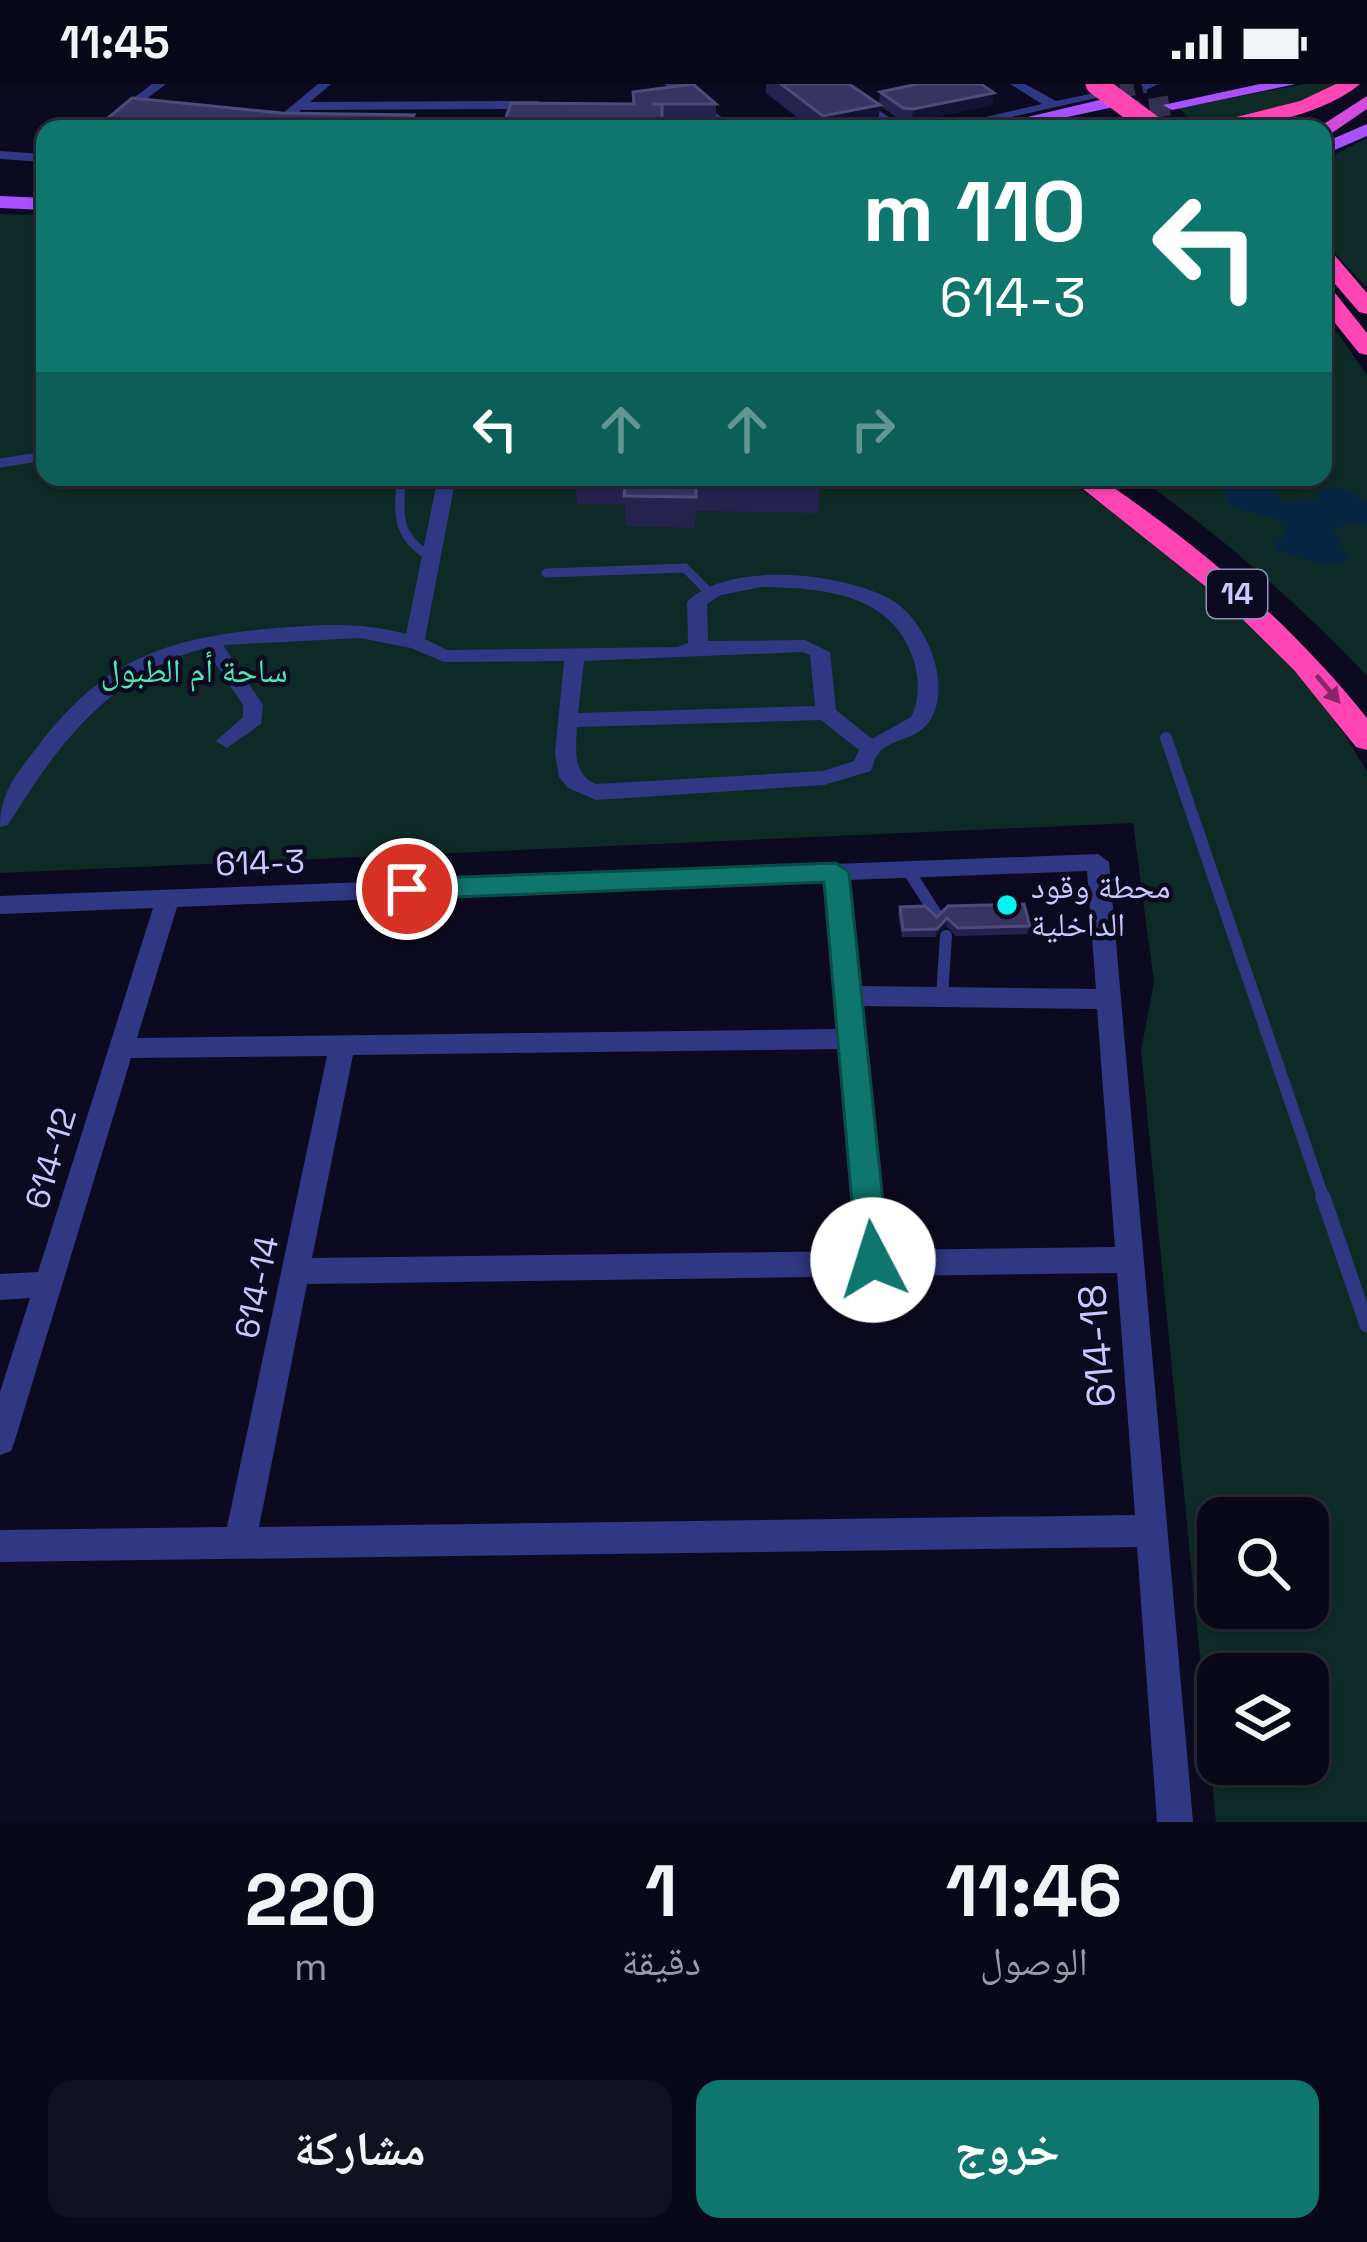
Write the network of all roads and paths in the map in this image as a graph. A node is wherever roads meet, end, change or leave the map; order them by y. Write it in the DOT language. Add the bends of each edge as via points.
graph roads {
  1 [pos="160,84"];
  2 [pos="325,84"];
  3 [pos="670,84"];
  4 [pos="833,84"];
  5 [pos="1016,84"];
  6 [pos="1193,84"];
  7 [pos="1288,84"];
  8 [pos="1351,84"];
  9 [pos="1153,90"];
  10 [pos="1106,99"];
  11 [pos="1367,101"];
  12 [pos="556,104"];
  13 [pos="673,104"];
  14 [pos="697,104"];
  15 [pos="1053,105"];
  16 [pos="297,106"];
  17 [pos="111,120"];
  18 [pos="281,120"];
  19 [pos="719,120"];
  20 [pos="886,120"];
  21 [pos="982,120"];
  22 [pos="1022,120"];
  23 [pos="1043,120"];
  24 [pos="1142,120"];
  25 [pos="1180,120"];
  26 [pos="1238,120"];
  27 [pos="1332,124"];
  28 [pos="1367,129"];
  29 [pos="1332,146"];
  30 [pos="0,155"];
  31 [pos="36,157"];
  32 [pos="0,194"];
  33 [pos="36,196"];
  34 [pos="1332,266"];
  35 [pos="1332,304"];
  36 [pos="1367,307"];
  37 [pos="1367,347"];
  38 [pos="36,457"];
  39 [pos="0,463"];
  40 [pos="401,486"];
  41 [pos="445,486"];
  42 [pos="1094,486"];
  43 [pos="1135,486"];
  44 [pos="433,558"];
  45 [pos="546,573"];
  46 [pos="709,592"];
  47 [pos="415,639"];
  48 [pos="210,640"];
  49 [pos="698,646"];
  50 [pos="574,656"];
  51 [pos="1367,699"];
  52 [pos="826,713"];
  53 [pos="569,720"];
  54 [pos="1166,738"];
  55 [pos="1367,740"];
  56 [pos="227,741"];
  57 [pos="871,748"];
  58 [pos="2,812"];
  59 [pos="1098,862"];
  60 [pos="908,870"];
  61 [pos="836,872"];
  62 [pos="168,898"];
  63 [pos="0,905"];
  64 [pos="936,914"];
  65 [pos="946,936"];
  66 [pos="848,996"];
  67 [pos="942,997"];
  68 [pos="1106,999"];
  69 [pos="852,1039"];
  70 [pos="342,1045"];
  71 [pos="122,1048"];
  72 [pos="873,1260"];
  73 [pos="1127,1260"];
  74 [pos="296,1270"];
  75 [pos="49,1283"];
  76 [pos="0,1287"];
  77 [pos="1367,1325"];
  78 [pos="0,1440"];
  79 [pos="1152,1531"];
  80 [pos="240,1543"];
  81 [pos="0,1546"];
  82 [pos="1175,1822"];
  1 -- 17 [label="street"];
  2 -- 16 [label="street"];
  3 -- 14 [label="street"];
  4 -- 20 [label="street"];
  5 -- 15 [label="street"];
  6 -- 9 [label="main road"];
  7 -- 9 [label="main road"];
  8 -- 26 [label="highway" via="1306,105"];
  9 -- 25 [label="highway"];
  10 -- 15 [label="street"];
  10 -- 22 [label="main road"];
  10 -- 23 [label="main road"];
  10 -- 24 [label="highway, bridge"];
  11 -- 27 [label="highway"];
  12 -- 16 [label="street"];
  13 -- 14 [label="street"];
  14 -- 19 [label="street"];
  15 -- 21 [label="street"];
  16 -- 18 [label="street"];
  28 -- 29 [label="main road"];
  30 -- 31 [label="street"];
  32 -- 33 [label="main road"];
  34 -- 36 [label="highway"];
  35 -- 37 [label="highway"];
  38 -- 39 [label="lane"];
  40 -- 44 [label="lane" via="400,529 410,548"];
  41 -- 44 [label="street"];
  42 -- 55 [label="highway, 14, one-way" via="1216,574 1293,647"];
  43 -- 51 [label="highway, 14" via="1254,579"];
  44 -- 47 [label="street"];
  45 -- 46 [label="lane" via="685,568"];
  46 -- 49 [label="street" via="697,602"];
  46 -- 57 [label="street" via="805,582 888,606 926,665 927,707 917,724"];
  47 -- 48 [label="street" via="324,631"];
  47 -- 50 [label="street" via="444,656"];
  48 -- 56 [label="street" via="253,705 254,718"];
  48 -- 58 [label="street" via="129,668 79,709"];
  49 -- 50 [label="street"];
  49 -- 52 [label="street" via="820,652"];
  50 -- 53 [label="street"];
  52 -- 53 [label="street"];
  52 -- 57 [label="street"];
  53 -- 57 [label="street" via="568,775 596,792 824,778 863,766"];
  54 -- 77 [label="lane"];
  59 -- 60 [label="street, 614-3"];
  59 -- 68 [label="street, 614-18"];
  60 -- 61 [label="street, 614-3"];
  60 -- 64 [label="lane"];
  61 -- 62 [label="street, 614-3"];
  61 -- 66 [label="street"];
  62 -- 63 [label="street, 614-3"];
  62 -- 71 [label="street, 614-12"];
  65 -- 67 [label="lane"];
  66 -- 67 [label="street"];
  66 -- 69 [label="street"];
  67 -- 68 [label="street"];
  68 -- 73 [label="street, 614-18"];
  69 -- 70 [label="street"];
  69 -- 72 [label="street"];
  70 -- 71 [label="street"];
  70 -- 74 [label="street, 614-14"];
  71 -- 75 [label="street, 614-12"];
  72 -- 73 [label="street"];
  72 -- 74 [label="street"];
  73 -- 79 [label="street, 614-18"];
  74 -- 80 [label="street, 614-14"];
  75 -- 76 [label="street"];
  75 -- 78 [label="street, 614-12"];
  79 -- 80 [label="street"];
  79 -- 82 [label="street, 614-18"];
  80 -- 81 [label="street"];
}
